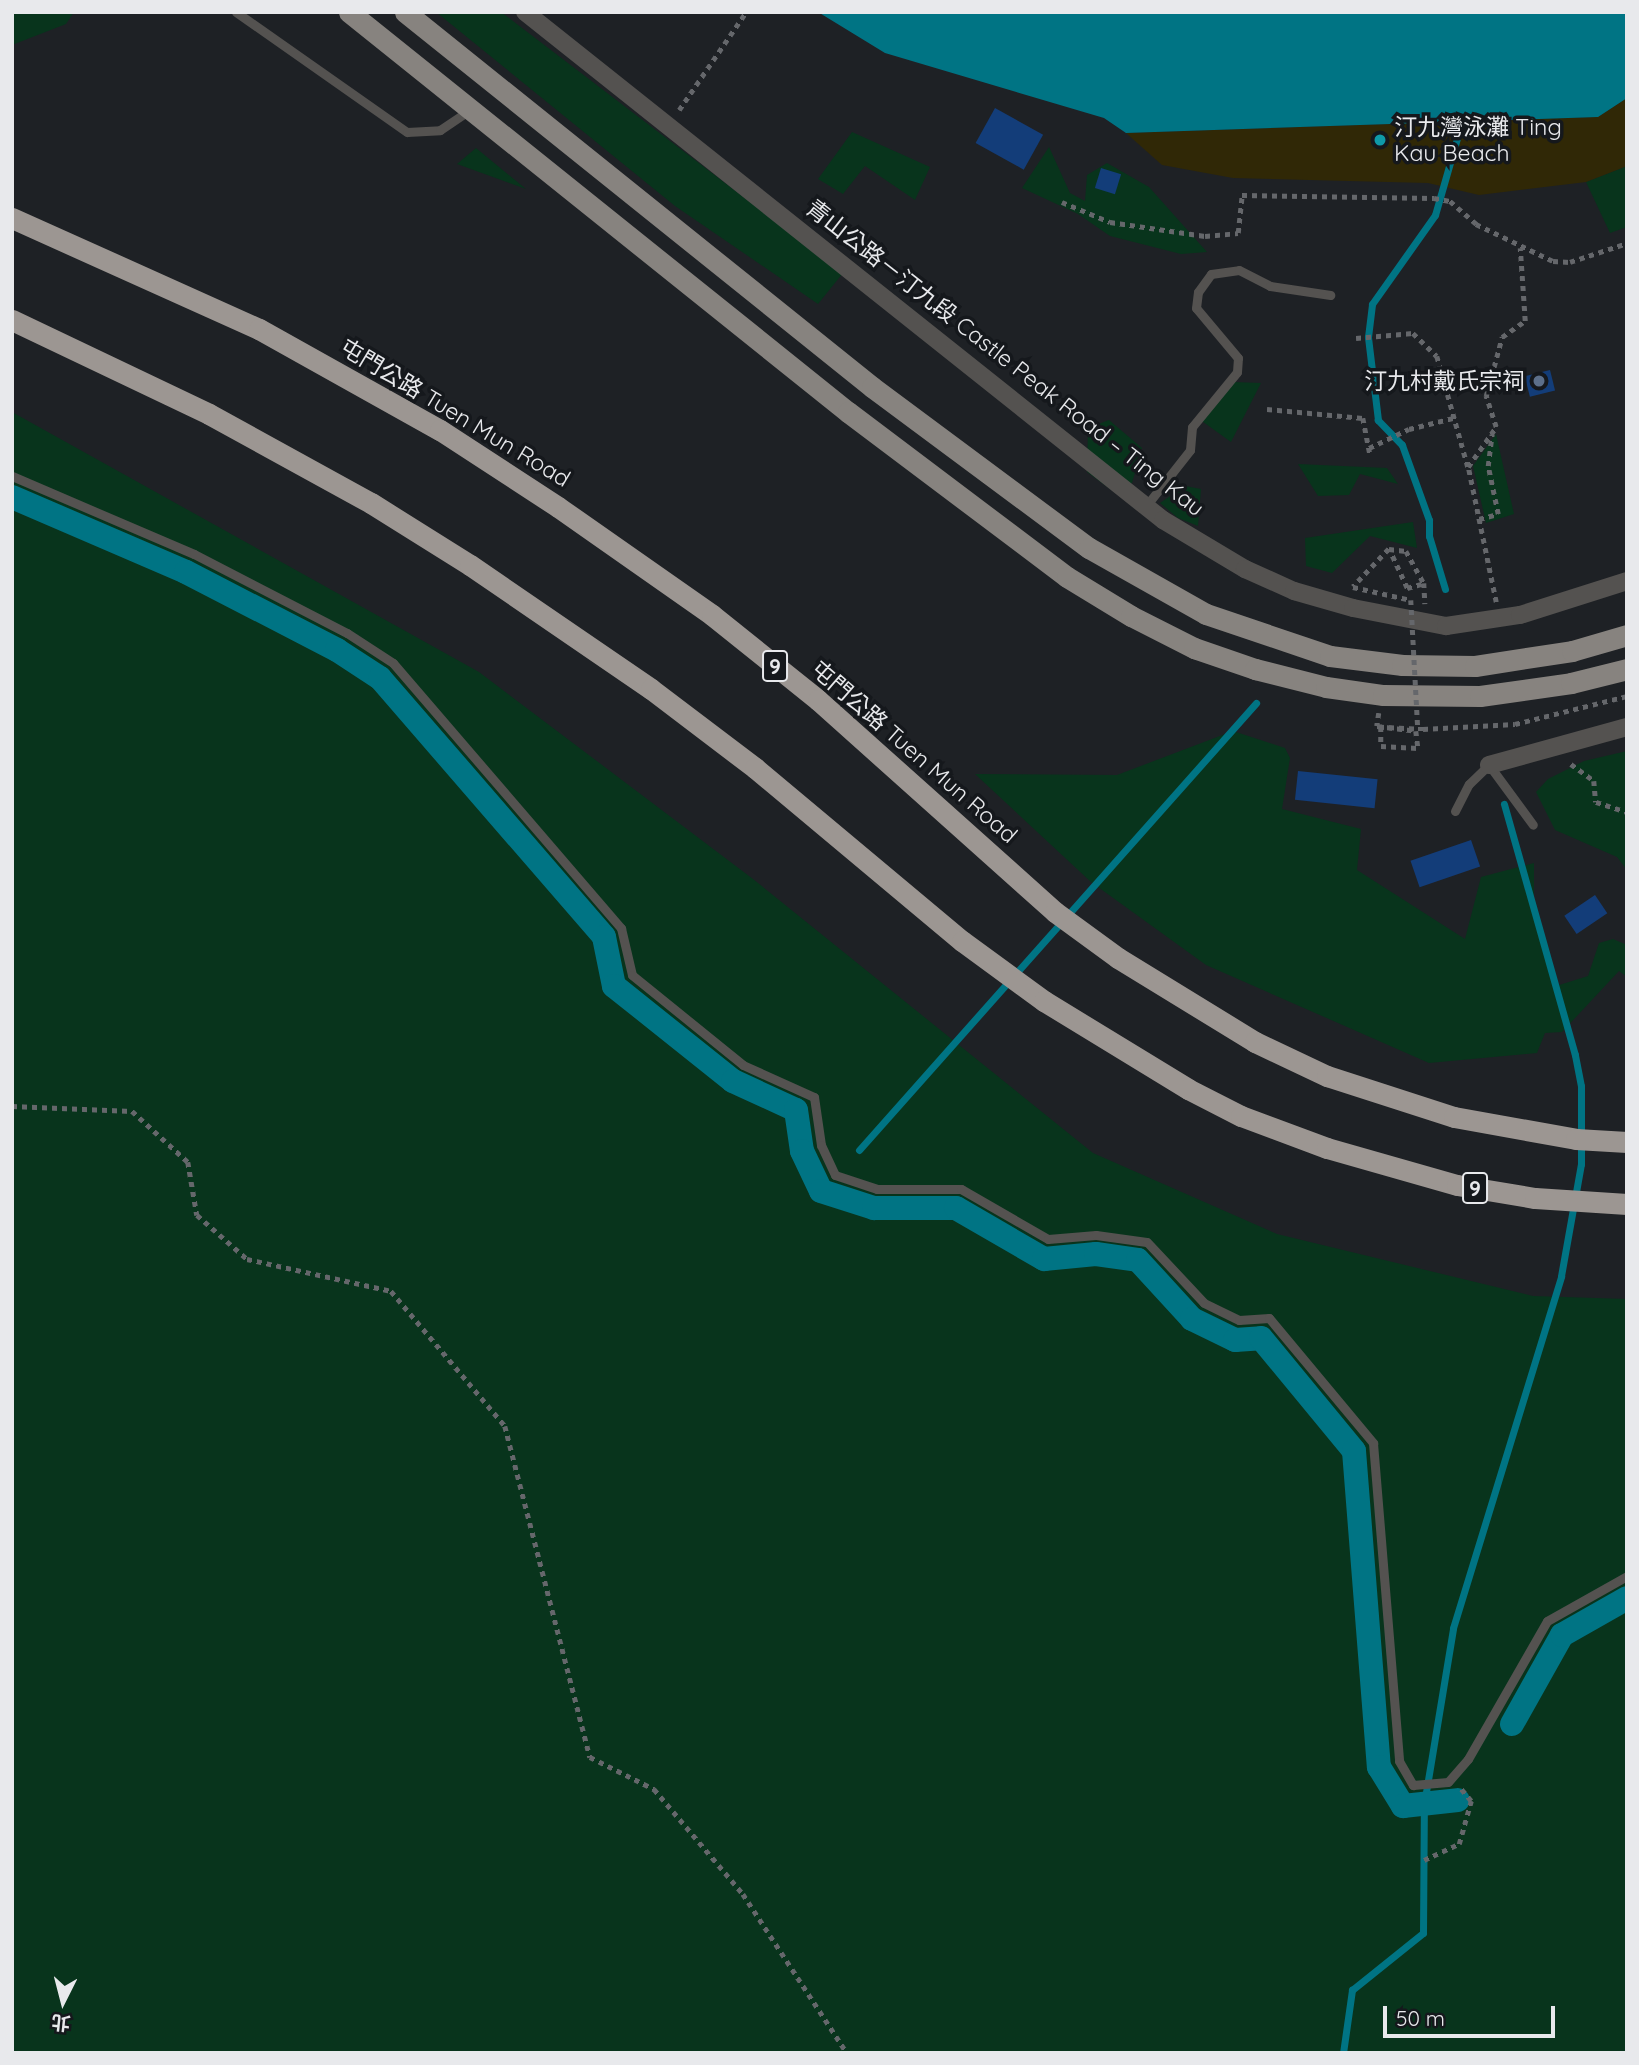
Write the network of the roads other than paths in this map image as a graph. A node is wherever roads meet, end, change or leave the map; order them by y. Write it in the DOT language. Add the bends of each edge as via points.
graph roads {
  1 [pos="236,12"];
  2 [pos="349,12"];
  3 [pos="405,12"];
  4 [pos="525,12"];
  5 [pos="471,109"];
  6 [pos="12,218"];
  7 [pos="1329,295"];
  8 [pos="12,320"];
  9 [pos="12,476"];
  10 [pos="1146,506"];
  11 [pos="1627,581"];
  12 [pos="1627,635"];
  13 [pos="1627,668"];
  14 [pos="1627,727"];
  15 [pos="1489,765"];
  16 [pos="1455,811"];
  17 [pos="1533,825"];
  18 [pos="1627,1142"];
  19 [pos="1627,1204"];
  20 [pos="1627,1576"];
  1 -- 5 [label="lane" via="407,132 440,130"];
  2 -- 5 [label="main road"];
  3 -- 12 [label="main road" via="872,387 1089,548 1206,614 1330,656 1402,665 1475,666 1559,654"];
  4 -- 10 [label="street, 青山公路－汀九段 Castle Peak Road – Ting Kau"];
  5 -- 13 [label="main road" via="848,412 1067,577 1194,648 1326,687 1397,696 1480,696 1571,683"];
  6 -- 18 [label="highway, 屯門公路 Tuen Mun Road / 9" via="259,329 440,430 558,507 712,615 818,700 1055,912 1118,958 1255,1042 1327,1076 1454,1117 1576,1139"];
  7 -- 10 [label="lane" via="1270,286 1239,270 1211,274 1198,292 1196,308 1238,358 1237,372 1192,427 1189,450"];
  8 -- 19 [label="highway, 9" via="220,420 371,503 470,565 651,689 1034,994 1188,1089 1241,1116 1327,1148 1457,1185 1535,1198"];
  9 -- 20 [label="lane" via="194,554 347,633 393,663 621,929 632,975 743,1065 814,1097 821,1145 835,1175 877,1189 961,1188 1048,1239 1096,1235 1147,1242 1204,1303 1238,1320 1269,1318 1373,1443 1399,1761 1413,1785 1448,1782 1461,1767 1547,1621"];
  10 -- 11 [label="street, 青山公路－汀九段 Castle Peak Road – Ting Kau" via="1245,569 1294,591 1427,625 1497,620 1571,602"];
  14 -- 15 [label="street"];
  15 -- 16 [label="lane" via="1469,785"];
  15 -- 17 [label="lane"];
}
